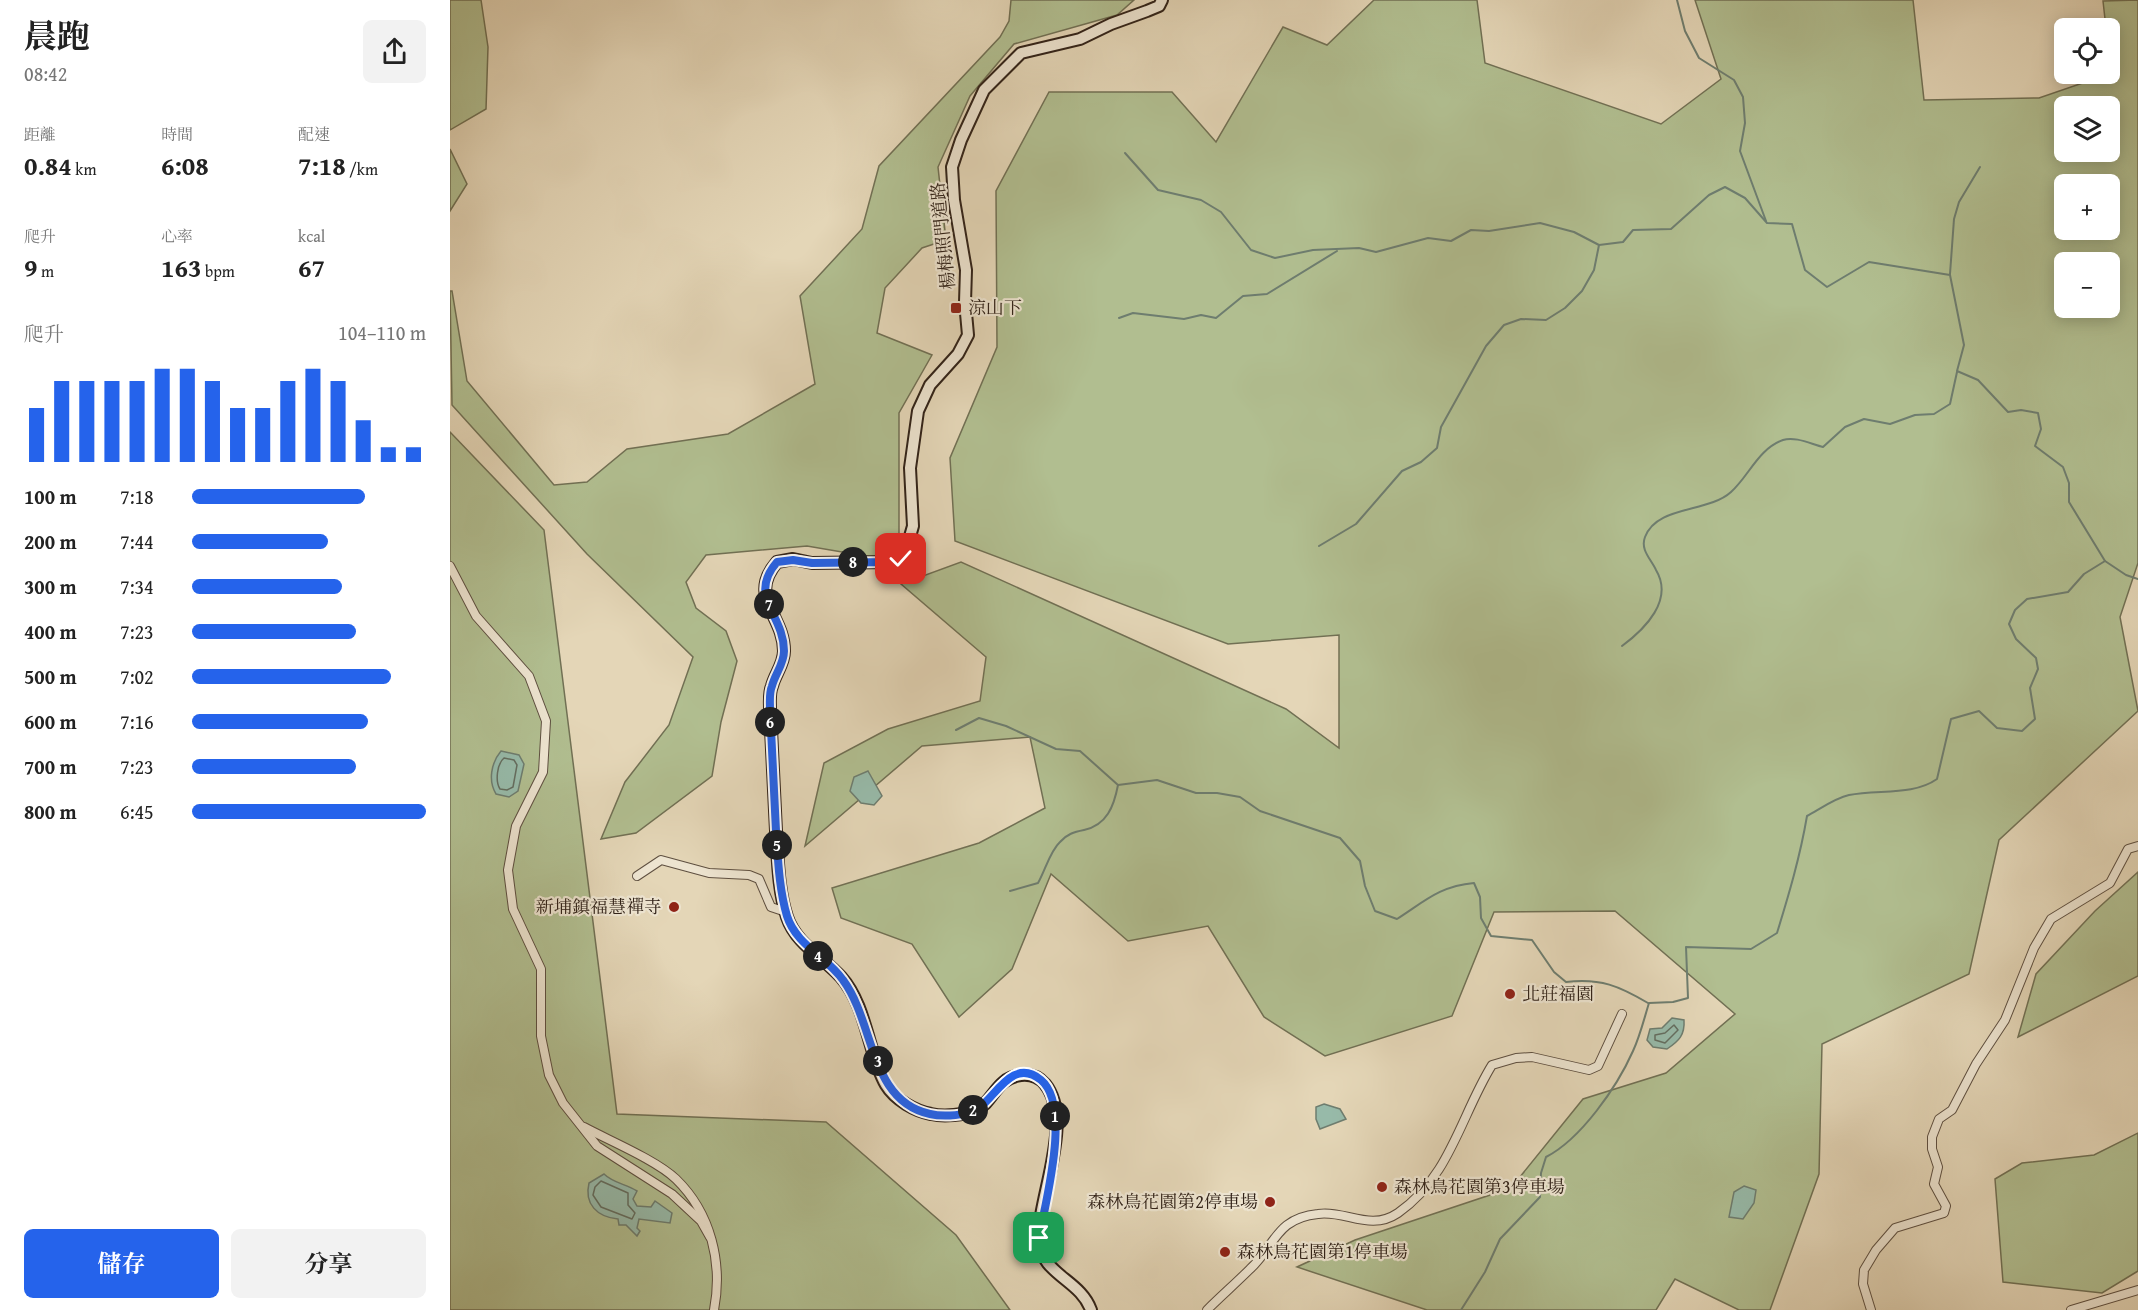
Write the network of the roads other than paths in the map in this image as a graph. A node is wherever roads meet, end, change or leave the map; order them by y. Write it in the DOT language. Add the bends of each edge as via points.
graph roads {
  1 [pos="1162,0"];
  2 [pos="1149,6"];
  3 [pos="450,566"];
  4 [pos="2138,846"];
  5 [pos="637,876"];
  6 [pos="786,912"];
  7 [pos="1622,1014"];
  8 [pos="580,1125"];
  9 [pos="710,1237"];
  10 [pos="2138,1290"];
  11 [pos="714,1310"];
  12 [pos="1091,1310"];
  13 [pos="1207,1310"];
  14 [pos="1871,1310"];
  15 [pos="2071,1310"];
  1 -- 2 [label="street, 楊梅照門道路" via="1159,6"];
  2 -- 6 [label="street, 楊梅照門道路" via="1080,39 1021,53 984,90 961,140 952,167 966,270 969,327 966,344 930,385 918,411 910,468 913,526 905,554 892,562 777,562 765,579 765,594 784,651 772,685 770,709 779,870"];
  3 -- 8 [label="street" via="476,616 529,676 546,721 543,772 516,826 508,870 513,909 541,969 541,1036 549,1076"];
  4 -- 14 [label="street" via="2128,849 2110,883 2051,919 2034,948 2006,1020 1976,1064 1952,1110 1939,1119 1932,1137 1938,1167 1934,1184 1946,1206 1944,1212 1895,1228 1876,1250 1864,1270 1863,1284"];
  5 -- 6 [label="street" via="661,860 709,873 748,875 759,879 771,907"];
  6 -- 12 [label="street, 楊梅照門道路" via="793,931 842,977 886,1086 904,1104 931,1114 953,1114 978,1109 1002,1082 1014,1076 1027,1074 1045,1084 1052,1103 1055,1145 1039,1238 1041,1255 1081,1290"];
  7 -- 13 [label="street" via="1598,1066 1589,1070 1532,1057 1492,1065 1440,1170 1398,1213 1365,1223 1319,1213 1284,1226 1251,1269"];
  8 -- 9 [label="street" via="597,1146 672,1194 700,1221"];
  8 -- 9 [label="street" via="675,1178 701,1209"];
  9 -- 11 [label="street" via="717,1262"];
  10 -- 15 [label="street"];
}
